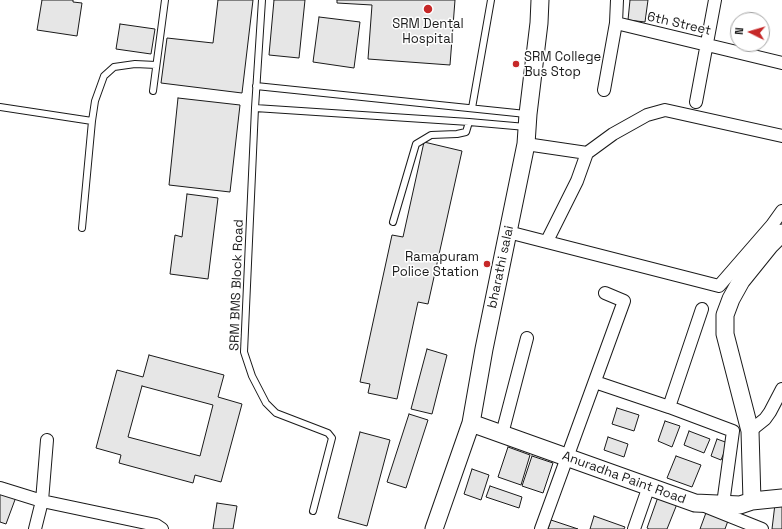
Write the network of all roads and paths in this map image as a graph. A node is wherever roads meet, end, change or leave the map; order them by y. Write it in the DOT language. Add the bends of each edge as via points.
graph roads {
  1 [pos="165,0"];
  2 [pos="262,0"];
  3 [pos="491,0"];
  4 [pos="540,0"];
  5 [pos="617,0"];
  6 [pos="715,0"];
  7 [pos="616,23"];
  8 [pos="707,45"];
  9 [pos="782,63"];
  10 [pos="156,65"];
  11 [pos="256,86"];
  12 [pos="604,90"];
  13 [pos="153,91"];
  14 [pos="696,102"];
  15 [pos="0,107"];
  16 [pos="254,108"];
  17 [pos="472,108"];
  18 [pos="92,120"];
  19 [pos="527,121"];
  20 [pos="469,122"];
  21 [pos="782,136"];
  22 [pos="526,144"];
  23 [pos="587,153"];
  24 [pos="782,211"];
  25 [pos="394,222"];
  26 [pos="82,228"];
  27 [pos="508,232"];
  28 [pos="782,233"];
  29 [pos="547,241"];
  30 [pos="605,293"];
  31 [pos="702,309"];
  32 [pos="527,338"];
  33 [pos="595,382"];
  34 [pos="782,389"];
  35 [pos="669,407"];
  36 [pos="471,423"];
  37 [pos="750,431"];
  38 [pos="502,434"];
  39 [pos="47,440"];
  40 [pos="567,457"];
  41 [pos="649,486"];
  42 [pos="0,488"];
  43 [pos="782,498"];
  44 [pos="752,500"];
  45 [pos="42,501"];
  46 [pos="695,503"];
  47 [pos="723,504"];
  48 [pos="313,511"];
  49 [pos="735,524"];
  50 [pos="35,529"];
  51 [pos="162,529"];
  52 [pos="434,529"];
  53 [pos="541,529"];
  54 [pos="634,529"];
  55 [pos="762,529"];
  1 -- 10 [label="lane"];
  2 -- 11 [label="lane"];
  3 -- 17 [label="lane"];
  4 -- 19 [label="street, bharathi salai"];
  5 -- 7 [label="street"];
  6 -- 8 [label="street"];
  7 -- 8 [label="street, 6th Street"];
  7 -- 12 [label="street"];
  8 -- 9 [label="street, 6th Street"];
  8 -- 14 [label="street"];
  10 -- 13 [label="lane"];
  10 -- 18 [label="lane" via="114,67 104,76 95,101"];
  11 -- 16 [label="lane"];
  11 -- 17 [label="lane"];
  15 -- 18 [label="lane"];
  16 -- 20 [label="lane"];
  16 -- 48 [label="lane, SRM BMS Block Road" via="244,352 262,396 276,413 328,433 332,438"];
  17 -- 19 [label="lane"];
  18 -- 26 [label="lane"];
  19 -- 20 [label="lane"];
  19 -- 22 [label="street, bharathi salai"];
  20 -- 25 [label="lane" via="466,132 431,135 416,144"];
  21 -- 23 [label="street" via="665,110 634,122"];
  22 -- 23 [label="street"];
  22 -- 27 [label="street, bharathi salai"];
  23 -- 29 [label="street" via="577,181"];
  24 -- 29 [label="street" via="719,286"];
  27 -- 29 [label="street"];
  27 -- 36 [label="street, bharathi salai"];
  28 -- 37 [label="street" via="741,280 725,315 725,334"];
  30 -- 33 [label="street" via="624,301"];
  31 -- 35 [label="street"];
  32 -- 38 [label="street"];
  33 -- 35 [label="street"];
  33 -- 40 [label="street"];
  34 -- 37 [label="street" via="770,412"];
  35 -- 47 [label="street" via="733,431"];
  36 -- 38 [label="street, Anuradha Paint Road"];
  36 -- 52 [label="street, bharathi salai"];
  37 -- 44 [label="street"];
  38 -- 40 [label="street, Anuradha Paint Road"];
  39 -- 45 [label="street"];
  40 -- 41 [label="street, Anuradha Paint Road"];
  40 -- 53 [label="street"];
  41 -- 46 [label="street, Anuradha Paint Road"];
  41 -- 54 [label="street"];
  42 -- 45 [label="street"];
  43 -- 44 [label="street, Anuradha Paint Road"];
  44 -- 47 [label="street, Anuradha Paint Road" via="740,505"];
  45 -- 50 [label="street"];
  45 -- 51 [label="street" via="156,525"];
  46 -- 47 [label="street, Anuradha Paint Road"];
  46 -- 49 [label="street"];
  49 -- 55 [label="street"];
}
